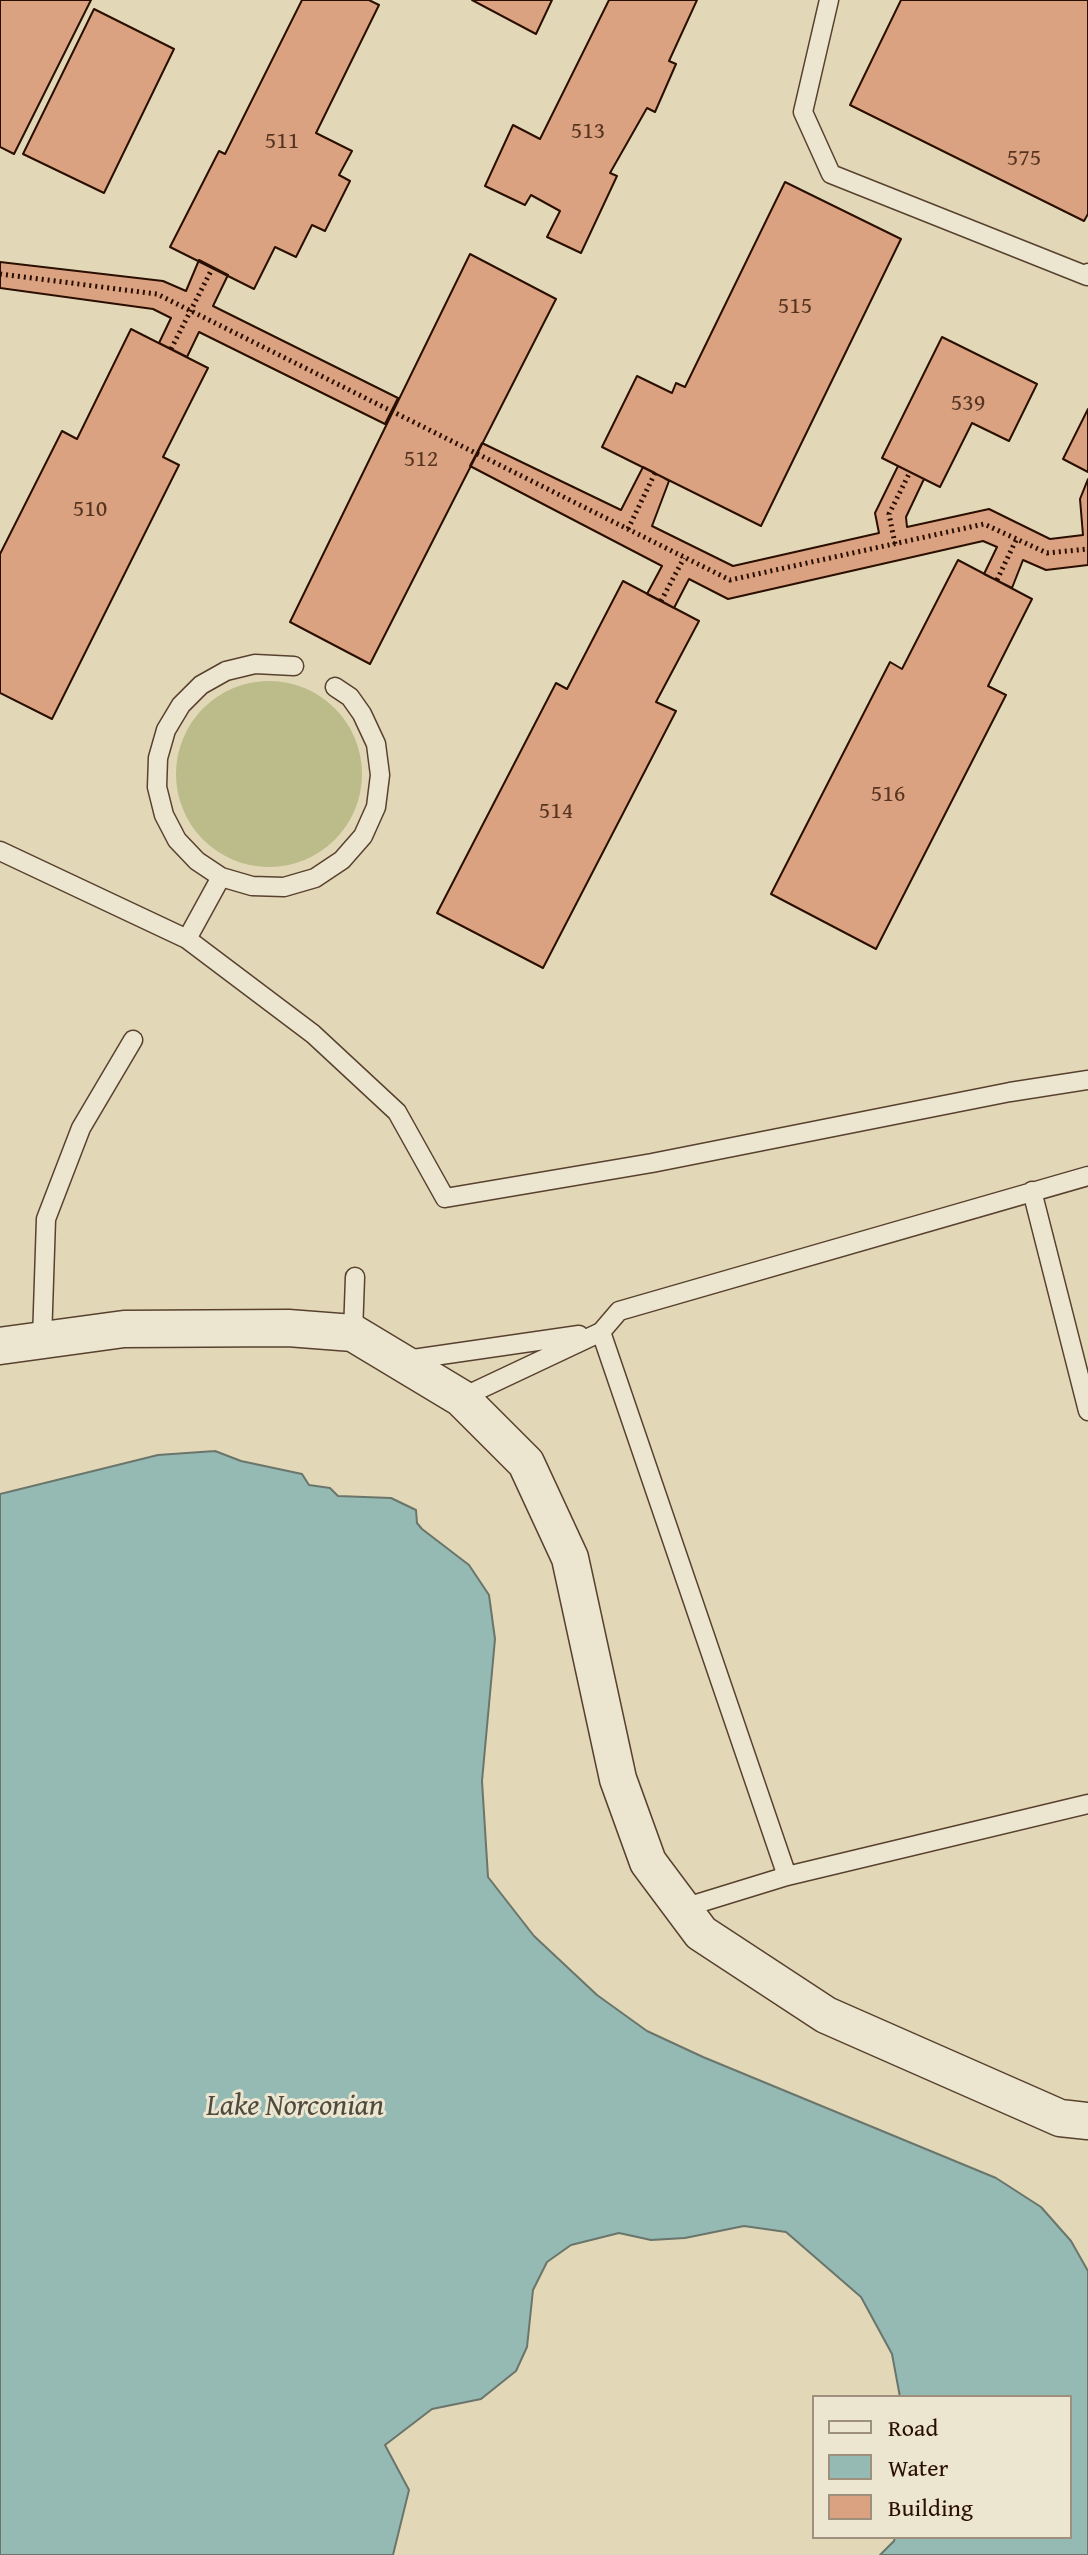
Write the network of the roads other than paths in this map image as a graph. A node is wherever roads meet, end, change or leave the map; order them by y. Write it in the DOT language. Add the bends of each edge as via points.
graph roads {
  1 [pos="829,0"];
  2 [pos="1088,273"];
  3 [pos="294,666"];
  4 [pos="335,687"];
  5 [pos="0,851"];
  6 [pos="221,877"];
  7 [pos="187,939"];
  8 [pos="133,1040"];
  9 [pos="1088,1080"];
  10 [pos="1088,1176"];
  11 [pos="1032,1191"];
  12 [pos="355,1277"];
  13 [pos="601,1332"];
  14 [pos="353,1333"];
  15 [pos="42,1340"];
  16 [pos="0,1346"];
  17 [pos="399,1360"];
  18 [pos="461,1398"];
  19 [pos="1088,1411"];
  20 [pos="1088,1804"];
  21 [pos="787,1876"];
  22 [pos="683,1908"];
  23 [pos="1088,2121"];
  1 -- 2 [label="lane" via="803,112 831,174"];
  3 -- 6 [label="lane" via="255,664 226,671 201,685 166,730 157,787 164,815 177,840"];
  4 -- 6 [label="lane" via="350,697 376,744 379,786 363,836 342,860 315,878 284,887 252,886"];
  5 -- 7 [label="lane"];
  6 -- 7 [label="lane"];
  7 -- 9 [label="lane" via="313,1034 397,1112 445,1198"];
  8 -- 15 [label="lane" via="81,1128 46,1219"];
  10 -- 11 [label="lane"];
  11 -- 13 [label="lane" via="619,1311"];
  11 -- 19 [label="lane"];
  12 -- 14 [label="lane"];
  13 -- 17 [label="lane"];
  13 -- 18 [label="lane"];
  13 -- 21 [label="lane"];
  14 -- 15 [label="street" via="124,1329"];
  14 -- 17 [label="street"];
  15 -- 16 [label="street"];
  17 -- 18 [label="street"];
  18 -- 22 [label="street" via="526,1463 570,1558 618,1779 648,1862"];
  20 -- 21 [label="lane"];
  21 -- 22 [label="lane"];
  22 -- 23 [label="street" via="701,1933 826,2015 1060,2118"];
}
